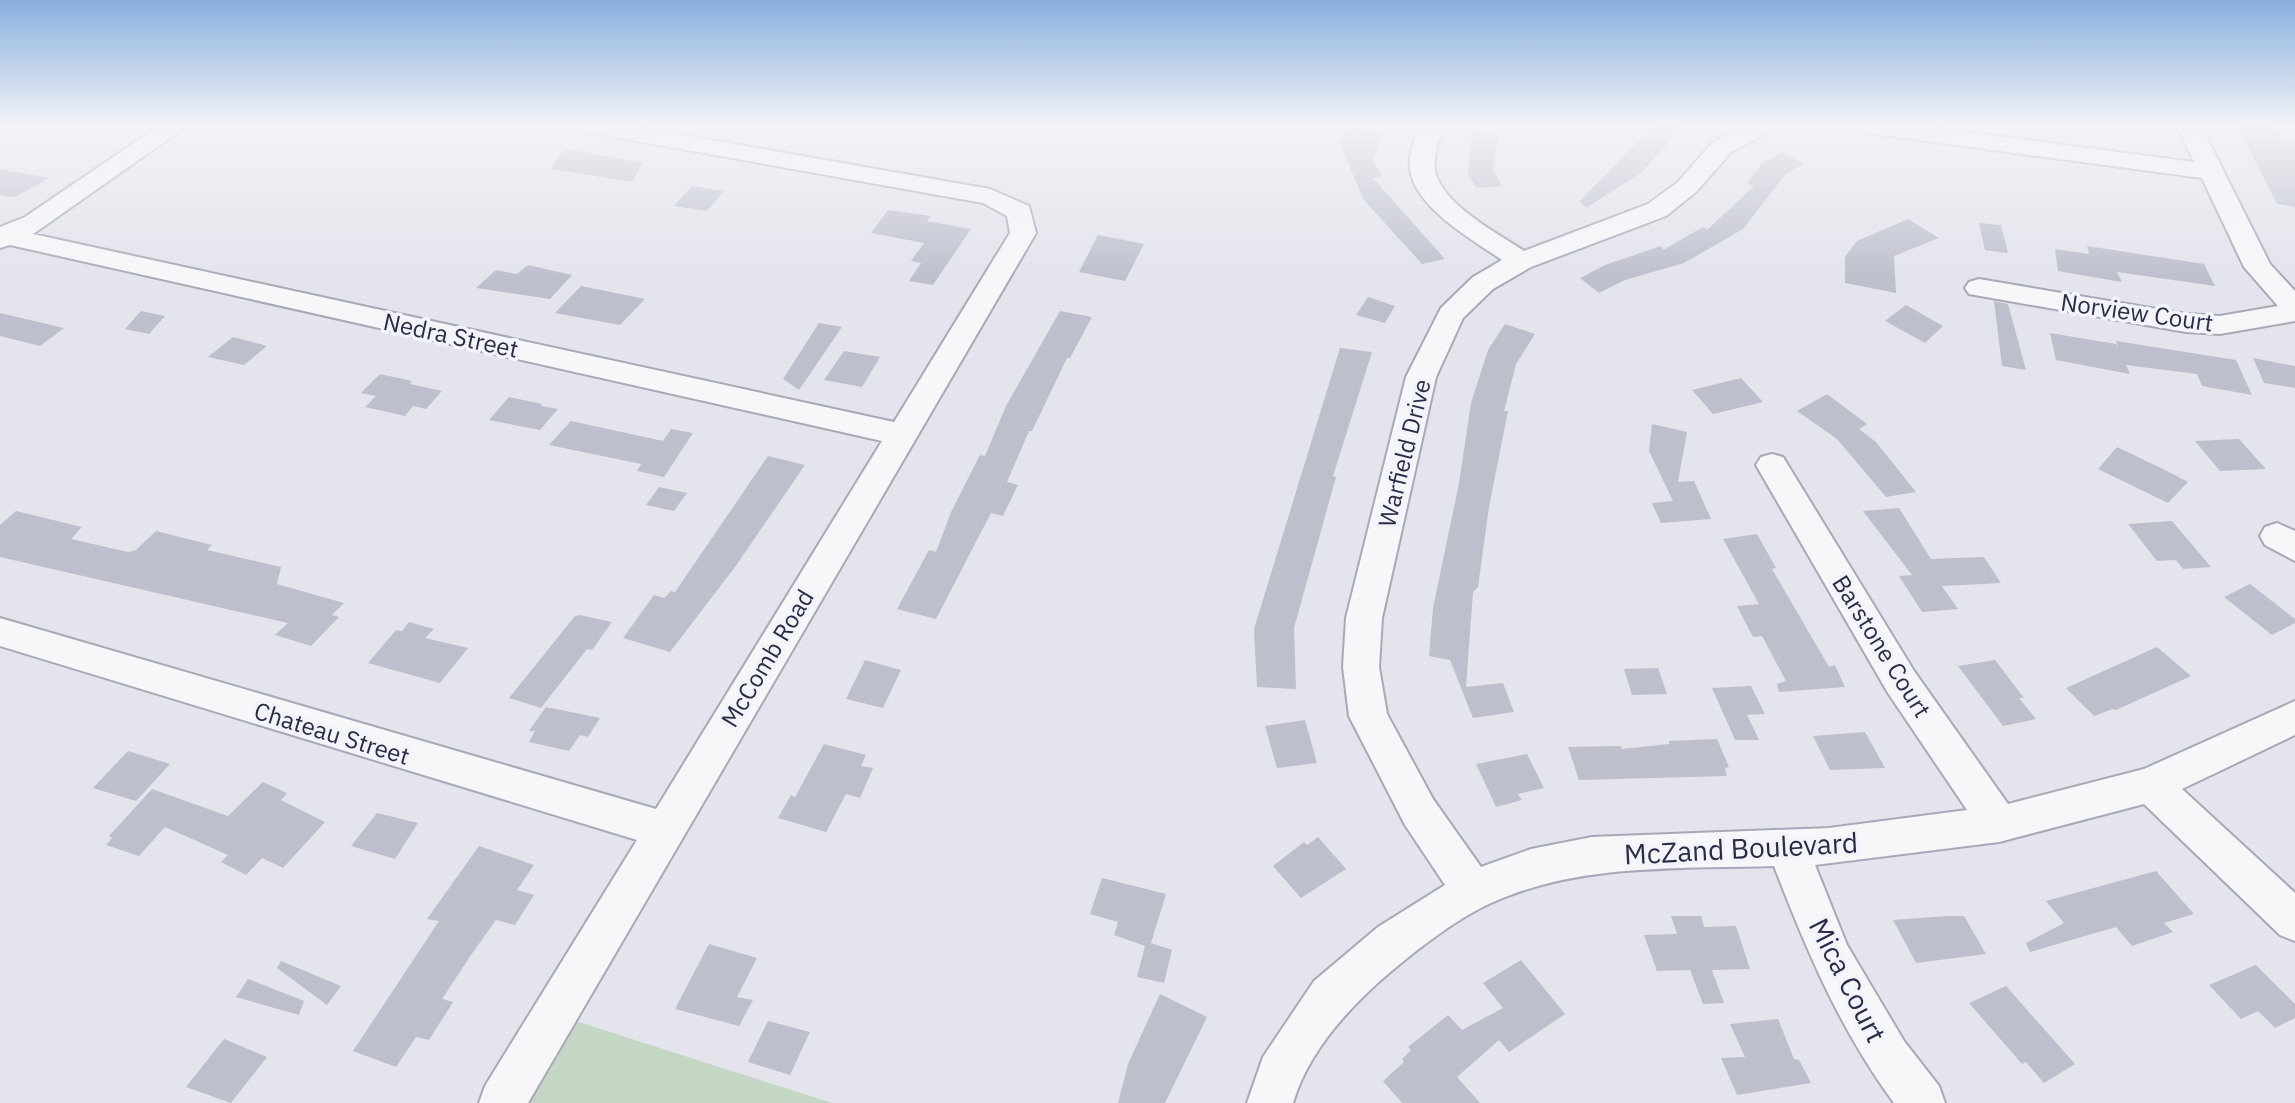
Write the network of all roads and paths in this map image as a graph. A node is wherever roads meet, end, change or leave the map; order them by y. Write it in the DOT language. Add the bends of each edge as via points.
graph roads {
  1 [pos="100,177"];
  2 [pos="881,177"];
  3 [pos="1425,177"];
  4 [pos="1695,177"];
  5 [pos="2213,177"];
  6 [pos="2,237"];
  7 [pos="1521,261"];
  8 [pos="1979,288"];
  9 [pos="2295,310"];
  10 [pos="901,434"];
  11 [pos="1772,465"];
  12 [pos="0,632"];
  13 [pos="2295,717"];
  14 [pos="2151,785"];
  15 [pos="1999,824"];
  16 [pos="664,830"];
  17 [pos="1788,849"];
  18 [pos="1473,890"];
  19 [pos="2295,921"];
  20 [pos="502,1103"];
  21 [pos="1270,1103"];
  22 [pos="1922,1103"];
  1 -- 6 [label="street" via="34,223"];
  2 -- 10 [label="street, McComb Road" via="990,197 1020,212 1024,226 1020,241"];
  3 -- 7 [label="street" via="1444,204"];
  4 -- 7 [label="street, Warfield Drive" via="1657,210"];
  5 -- 9 [label="street" via="2258,267"];
  6 -- 10 [label="street, Nedra Street"];
  7 -- 18 [label="street, Warfield Drive" via="1483,283 1451,314 1421,377 1364,618 1361,667 1368,716 1419,812"];
  8 -- 9 [label="street, Norview Court" via="2186,323 2220,325"];
  10 -- 16 [label="street, McComb Road"];
  11 -- 15 [label="street, Barstone Court" via="1901,682"];
  12 -- 16 [label="street, Chateau Street"];
  13 -- 14 [label="street, McZand Boulevard"];
  14 -- 15 [label="street, McZand Boulevard"];
  14 -- 19 [label="street"];
  15 -- 17 [label="street, McZand Boulevard"];
  16 -- 20 [label="street, McComb Road"];
  17 -- 18 [label="street, McZand Boulevard" via="1592,856 1531,868"];
  17 -- 22 [label="street, Mica Court" via="1831,958 1888,1057"];
  18 -- 21 [label="street, McZand Boulevard" via="1393,942 1330,996 1279,1073"];
}
